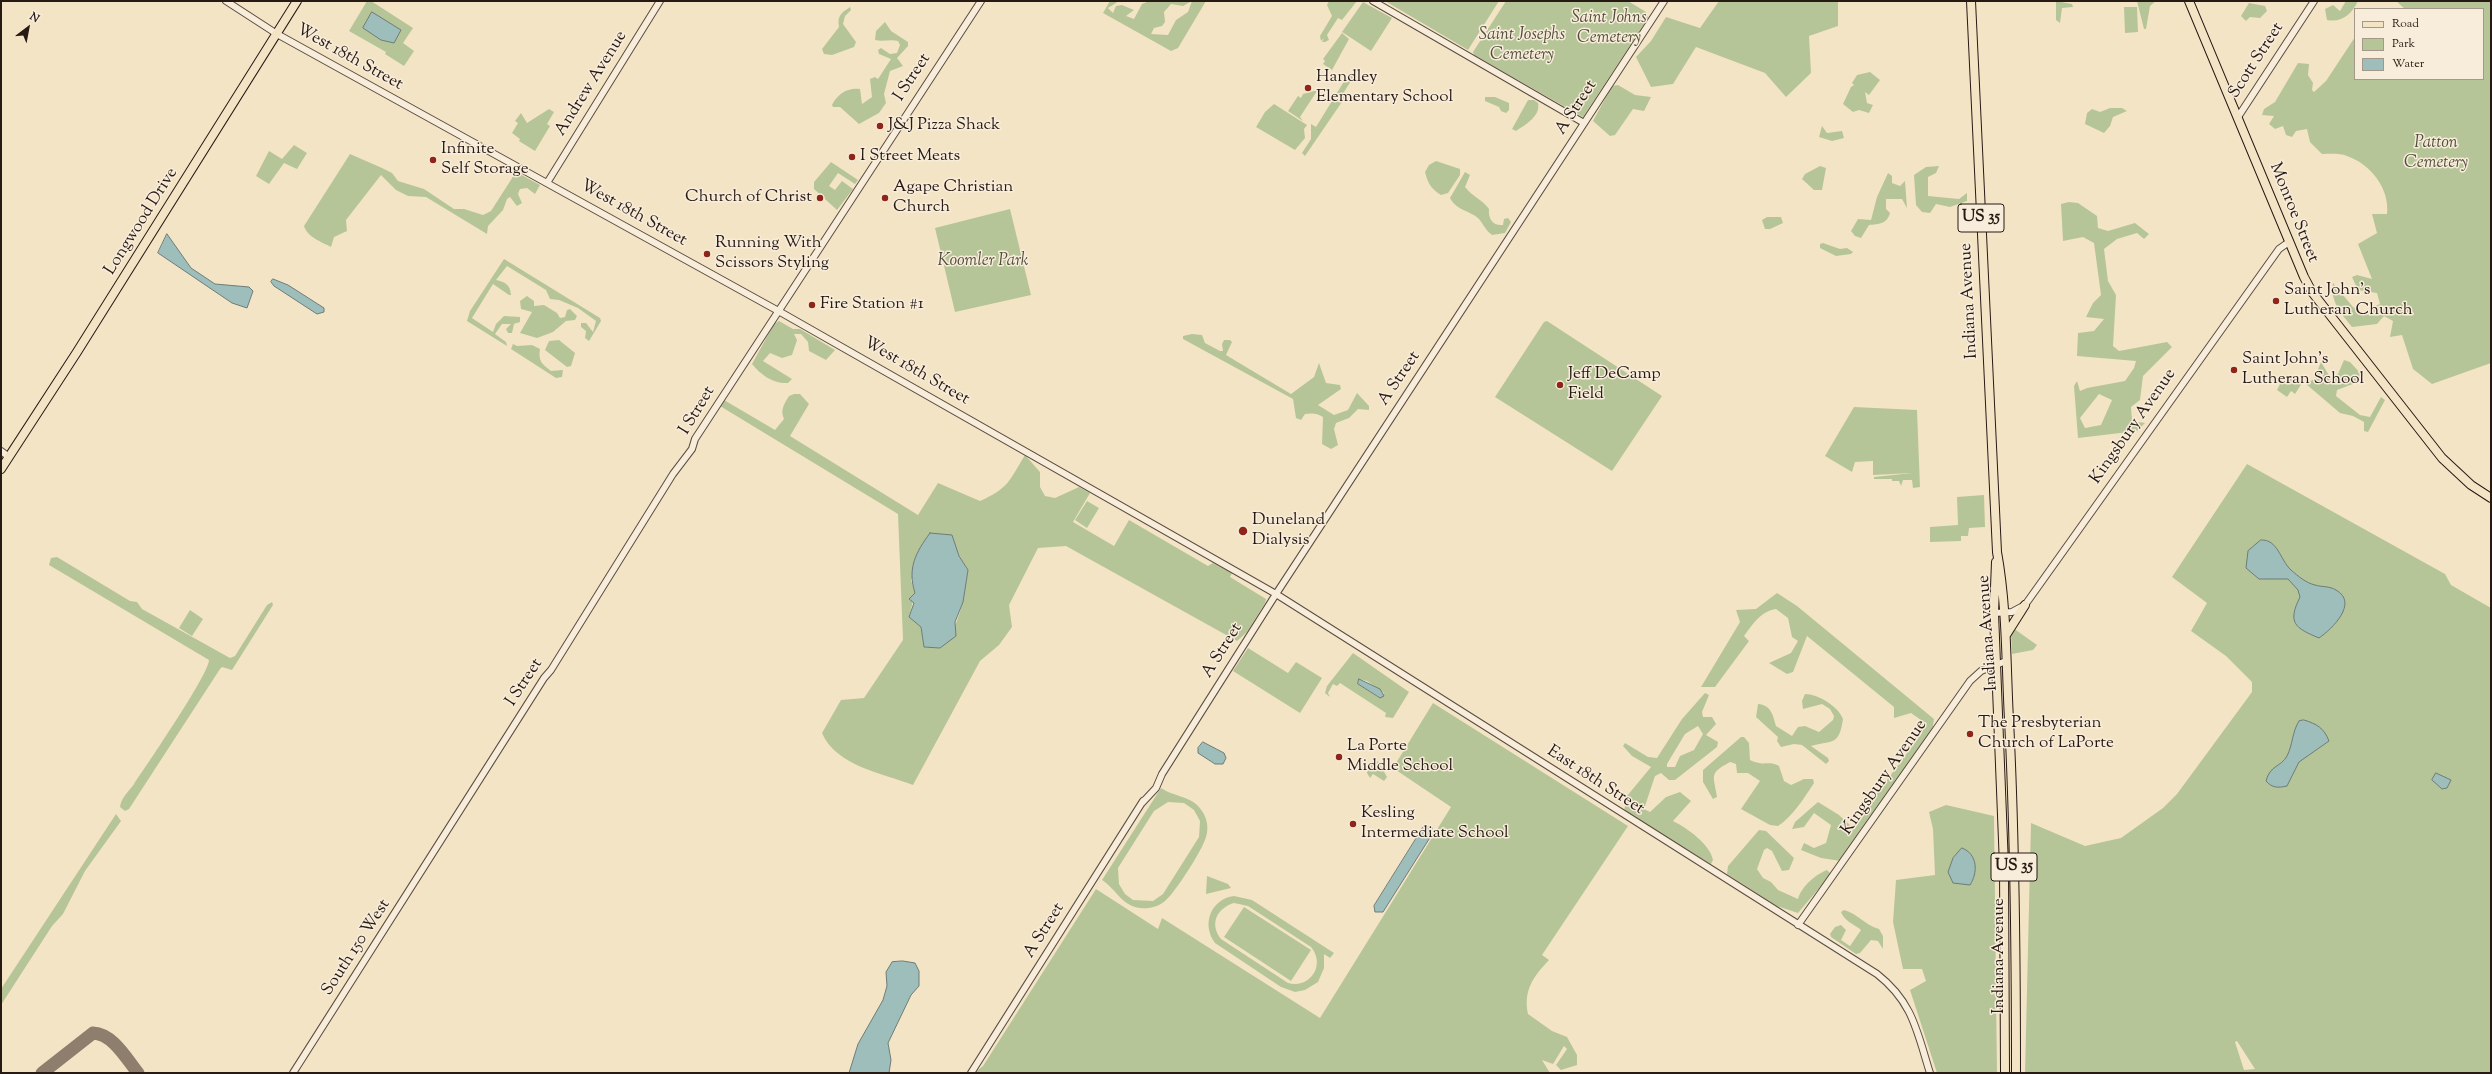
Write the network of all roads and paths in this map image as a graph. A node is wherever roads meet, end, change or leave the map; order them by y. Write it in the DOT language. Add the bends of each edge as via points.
graph roads {
  1 [pos="226,1"];
  2 [pos="297,1"];
  3 [pos="660,1"];
  4 [pos="981,1"];
  5 [pos="1373,1"];
  6 [pos="1664,1"];
  7 [pos="1971,1"];
  8 [pos="2189,1"];
  9 [pos="2314,1"];
  10 [pos="277,34"];
  11 [pos="2238,117"];
  12 [pos="1584,123"];
  13 [pos="547,183"];
  14 [pos="2289,242"];
  15 [pos="777,310"];
  16 [pos="1,451"];
  17 [pos="9,457"];
  18 [pos="1,469"];
  19 [pos="2491,498"];
  20 [pos="1997,552"];
  21 [pos="1276,594"];
  22 [pos="2025,605"];
  23 [pos="2004,612"];
  24 [pos="1994,613"];
  25 [pos="2006,636"];
  26 [pos="2006,661"];
  27 [pos="1997,664"];
  28 [pos="2002,791"];
  29 [pos="2012,791"];
  30 [pos="444,838"];
  31 [pos="1798,925"];
  32 [pos="293,1073"];
  33 [pos="971,1073"];
  34 [pos="1930,1073"];
  35 [pos="2005,1073"];
  36 [pos="2016,1073"];
  1 -- 10 [label="street, West 18th Street"];
  2 -- 10 [label="main road, Longwood Drive"];
  3 -- 13 [label="street, Andrew Avenue"];
  4 -- 15 [label="street, I Street"];
  5 -- 12 [label="street"];
  6 -- 12 [label="street, A Street"];
  7 -- 20 [label="main road, Indiana Avenue / US 35"];
  8 -- 11 [label="main road, Monroe Street"];
  9 -- 11 [label="street, Scott Street"];
  10 -- 13 [label="street, West 18th Street"];
  10 -- 17 [label="main road, Longwood Drive"];
  11 -- 14 [label="main road, Monroe Street"];
  12 -- 21 [label="street, A Street"];
  13 -- 15 [label="street, West 18th Street"];
  14 -- 19 [label="main road, Monroe Street" via="2304,277 2319,302 2421,433 2456,472"];
  14 -- 22 [label="street, Kingsbury Avenue" via="2279,249"];
  15 -- 21 [label="street, West 18th Street"];
  15 -- 30 [label="street, I Street" via="695,439 692,449 673,474"];
  16 -- 17 [label="street"];
  17 -- 18 [label="main road, Longwood Drive"];
  20 -- 23 [label="main road, Indiana Avenue / US 35"];
  20 -- 24 [label="main road, Indiana Avenue / US 35"];
  21 -- 31 [label="street, East 18th Street"];
  21 -- 33 [label="street, A Street" via="1162,774 1156,788 1142,803"];
  22 -- 23 [label="street" via="2012,612"];
  22 -- 25 [label="main road"];
  23 -- 24 [label="street"];
  23 -- 25 [label="main road, Indiana Avenue / US 35"];
  24 -- 27 [label="main road, Indiana Avenue / US 35"];
  25 -- 26 [label="main road, Indiana Avenue / US 35"];
  26 -- 27 [label="street, Kingsbury Avenue"];
  26 -- 29 [label="main road, Indiana Avenue / US 35"];
  27 -- 28 [label="main road, Indiana Avenue / US 35"];
  27 -- 31 [label="street, Kingsbury Avenue" via="1981,671 1970,681"];
  28 -- 29 [label="main road"];
  28 -- 35 [label="main road, Indiana Avenue / US 35"];
  29 -- 36 [label="main road, Indiana Avenue / US 35"];
  30 -- 32 [label="street, South 150 West"];
  31 -- 34 [label="street, East 18th Street" via="1865,966 1899,993 1910,1011"];
}
